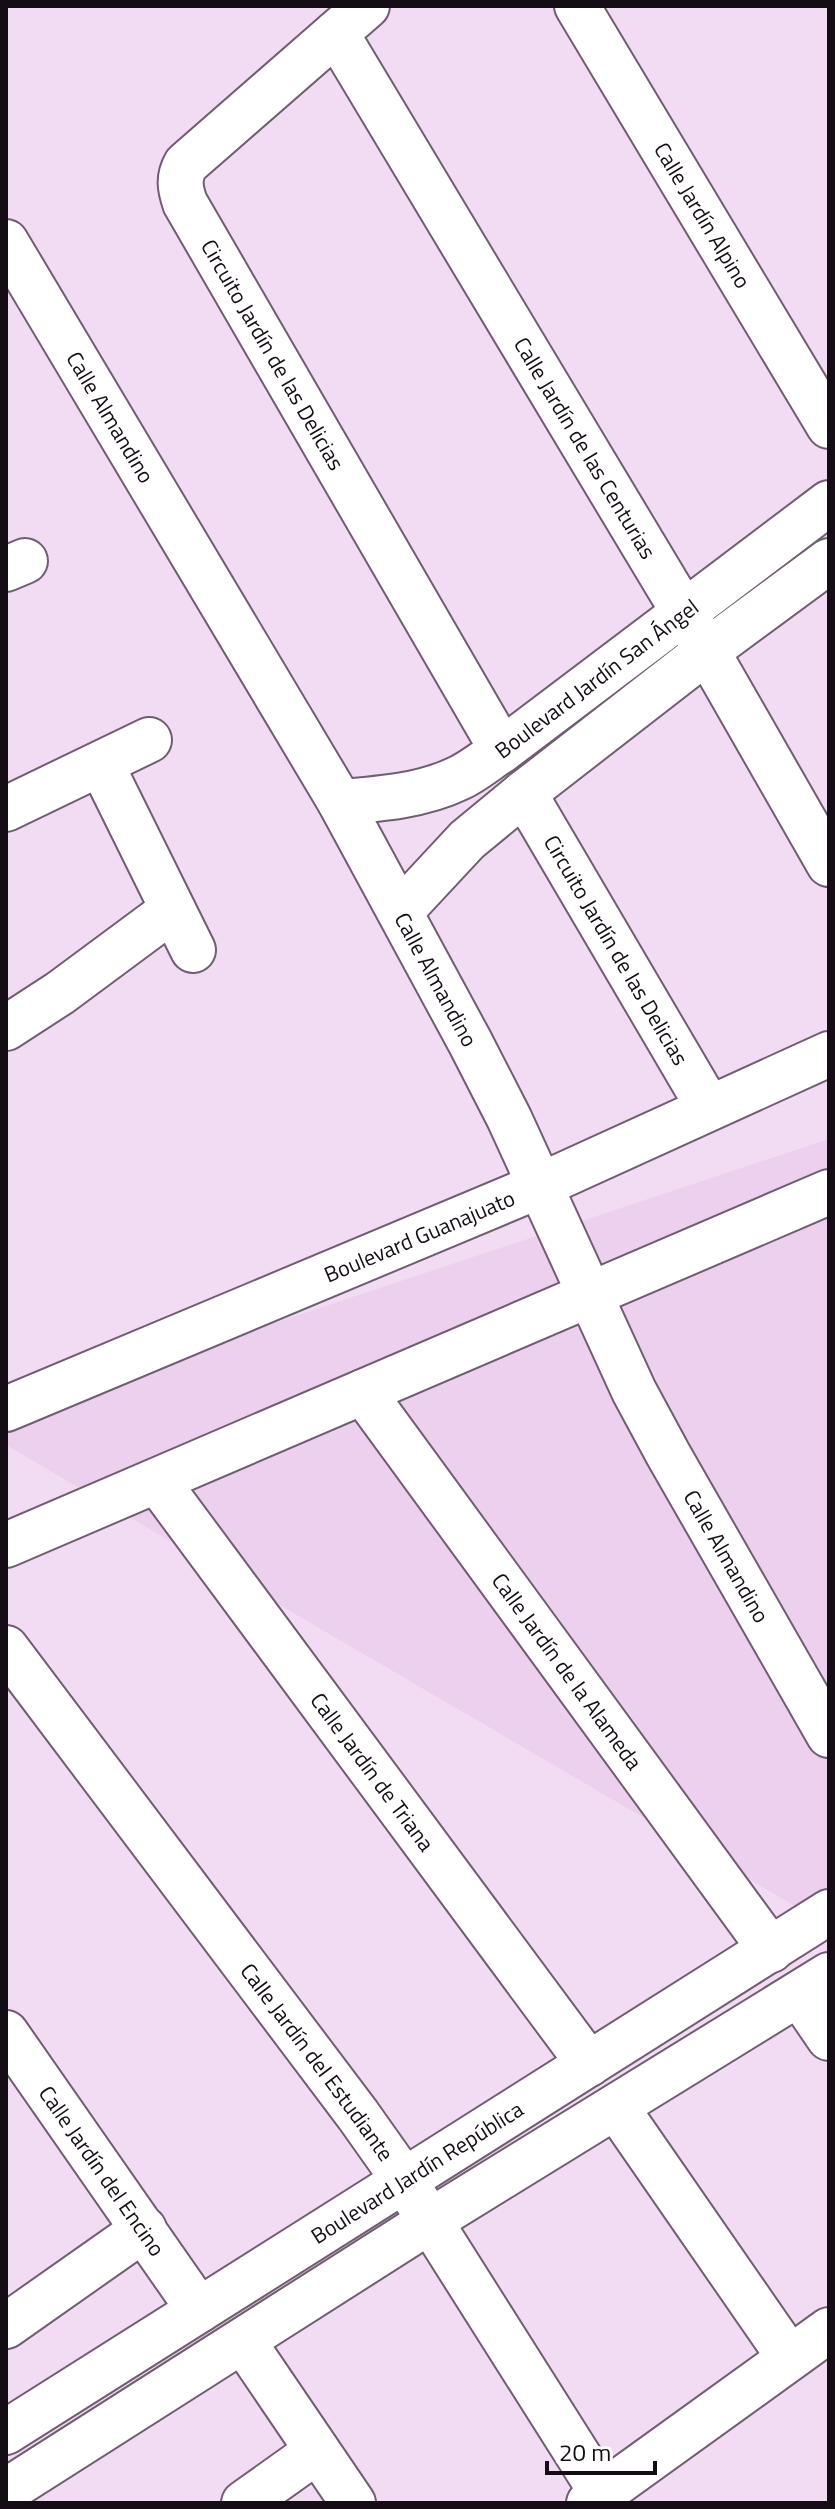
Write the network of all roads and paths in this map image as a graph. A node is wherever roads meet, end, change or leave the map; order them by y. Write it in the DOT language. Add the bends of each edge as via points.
graph roads {
  1 [pos="577,6"];
  2 [pos="352,20"];
  3 [pos="6,242"];
  4 [pos="829,426"];
  5 [pos="829,503"];
  6 [pos="829,561"];
  7 [pos="683,613"];
  8 [pos="707,651"];
  9 [pos="149,740"];
  10 [pos="502,750"];
  11 [pos="101,764"];
  12 [pos="459,778"];
  13 [pos="524,793"];
  14 [pos="340,802"];
  15 [pos="6,809"];
  16 [pos="484,827"];
  17 [pos="829,864"];
  18 [pos="172,910"];
  19 [pos="400,912"];
  20 [pos="193,950"];
  21 [pos="6,1028"];
  22 [pos="829,1054"];
  23 [pos="709,1108"];
  24 [pos="539,1186"];
  25 [pos="829,1192"];
  26 [pos="590,1295"];
  27 [pos="363,1392"];
  28 [pos="6,1409"];
  29 [pos="157,1481"];
  30 [pos="6,1545"];
  31 [pos="6,1648"];
  32 [pos="829,1735"];
  33 [pos="829,1912"];
  34 [pos="771,1950"];
  35 [pos="814,1984"];
  36 [pos="829,2038"];
  37 [pos="8,2039"];
  38 [pos="589,2064"];
  39 [pos="616,2107"];
  40 [pos="404,2180"];
  41 [pos="430,2221"];
  42 [pos="144,2229"];
  43 [pos="199,2310"];
  44 [pos="6,2326"];
  45 [pos="829,2330"];
  46 [pos="243,2341"];
  47 [pos="789,2357"];
  48 [pos="6,2432"];
  49 [pos="317,2451"];
  50 [pos="6,2491"];
  51 [pos="595,2498"];
  52 [pos="244,2503"];
  53 [pos="353,2503"];
  1 -- 4 [label="street, Calle Jardín Alpino"];
  2 -- 7 [label="street, Calle Jardín de las Centurias"];
  2 -- 10 [label="street, Circuito Jardín de las Delicias" via="186,164 180,188"];
  3 -- 14 [label="street, Calle Almandino"];
  5 -- 7 [label="street, Boulevard Jardín San Ángel"];
  6 -- 8 [label="street, Boulevard Jardín San Ángel"];
  7 -- 8 [label="street, Calle Jardín de las Centurias"];
  7 -- 10 [label="street, Boulevard Jardín San Ángel"];
  8 -- 13 [label="street, Boulevard Jardín San Ángel"];
  8 -- 17 [label="street, Calle Jardín de las Centurias"];
  9 -- 11 [label="street"];
  10 -- 12 [label="street, Boulevard Jardín San Ángel"];
  11 -- 15 [label="street"];
  11 -- 18 [label="street"];
  12 -- 14 [label="street, Boulevard Jardín San Ángel" via="399,796"];
  12 -- 16 [label="street"];
  13 -- 16 [label="street, Boulevard Jardín San Ángel"];
  13 -- 23 [label="street, Circuito Jardín de las Delicias"];
  14 -- 19 [label="street, Calle Almandino"];
  16 -- 19 [label="street, Boulevard Jardín San Ángel"];
  18 -- 20 [label="street"];
  18 -- 21 [label="street"];
  19 -- 24 [label="street, Calle Almandino" via="509,1118"];
  22 -- 23 [label="street, Boulevard Guanajuato"];
  23 -- 24 [label="street, Boulevard Guanajuato"];
  24 -- 26 [label="street, Calle Almandino"];
  24 -- 28 [label="street, Boulevard Guanajuato"];
  25 -- 26 [label="street"];
  26 -- 27 [label="street"];
  26 -- 32 [label="street, Calle Almandino" via="668,1454"];
  27 -- 29 [label="street"];
  27 -- 34 [label="street, Calle Jardín de la Alameda"];
  29 -- 30 [label="street"];
  29 -- 38 [label="street, Calle Jardín de Triana"];
  31 -- 40 [label="street, Calle Jardín del Estudiante"];
  33 -- 34 [label="street, Boulevard Jardín República"];
  34 -- 38 [label="street, Boulevard Jardín República"];
  35 -- 36 [label="street"];
  35 -- 39 [label="street"];
  37 -- 42 [label="street, Calle Jardín del Encino"];
  38 -- 40 [label="street, Boulevard Jardín República"];
  39 -- 41 [label="street"];
  39 -- 47 [label="street"];
  40 -- 41 [label="street, Calle Jardín del Estudiante"];
  40 -- 43 [label="street, Boulevard Jardín República"];
  41 -- 46 [label="street"];
  41 -- 51 [label="street, Calle Jardín del Estudiante"];
  42 -- 43 [label="street, Calle Jardín del Encino"];
  42 -- 44 [label="street"];
  43 -- 48 [label="street, Boulevard Jardín República"];
  45 -- 47 [label="street"];
  46 -- 49 [label="street"];
  46 -- 50 [label="street"];
  47 -- 51 [label="street"];
  49 -- 52 [label="street"];
  49 -- 53 [label="street"];
}
